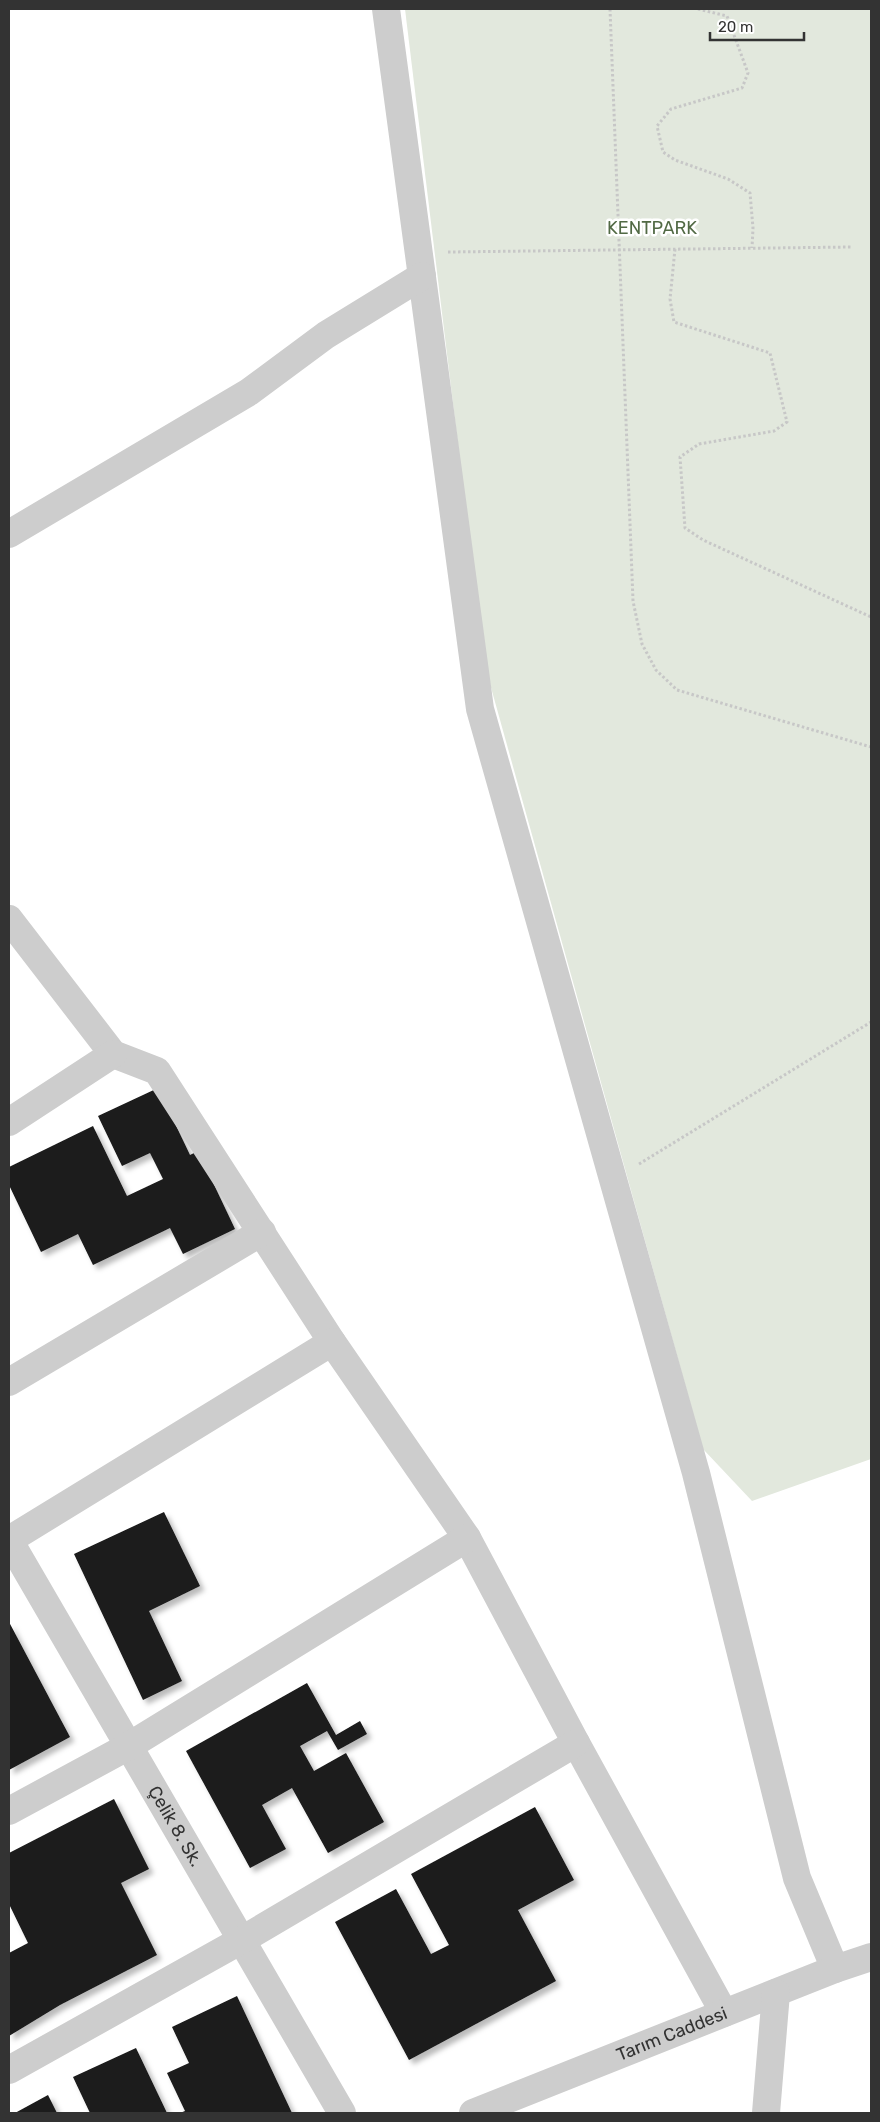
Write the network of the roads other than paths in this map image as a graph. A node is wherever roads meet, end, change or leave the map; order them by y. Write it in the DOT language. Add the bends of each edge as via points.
graph roads {
  1 [pos="386,9"];
  2 [pos="421,264"];
  3 [pos="9,534"];
  4 [pos="9,919"];
  5 [pos="113,1054"];
  6 [pos="9,1122"];
  7 [pos="262,1232"];
  8 [pos="332,1342"];
  9 [pos="9,1382"];
  10 [pos="467,1538"];
  11 [pos="9,1540"];
  12 [pos="576,1743"];
  13 [pos="129,1746"];
  14 [pos="9,1811"];
  15 [pos="241,1940"];
  16 [pos="871,1957"];
  17 [pos="835,1969"];
  18 [pos="776,1992"];
  19 [pos="724,2013"];
  20 [pos="9,2070"];
  21 [pos="342,2113"];
  22 [pos="473,2113"];
  23 [pos="766,2113"];
  1 -- 2 [label="street"];
  2 -- 3 [label="street" via="249,392"];
  2 -- 17 [label="street" via="480,709 696,1473 797,1878"];
  4 -- 5 [label="street"];
  5 -- 6 [label="street"];
  5 -- 7 [label="street" via="157,1070"];
  7 -- 8 [label="street"];
  7 -- 9 [label="street"];
  8 -- 10 [label="street"];
  8 -- 11 [label="street"];
  10 -- 12 [label="street"];
  10 -- 13 [label="street"];
  11 -- 13 [label="street, Çelik 8. Sk."];
  12 -- 15 [label="street"];
  12 -- 19 [label="street"];
  13 -- 14 [label="street"];
  13 -- 15 [label="street, Çelik 8. Sk."];
  15 -- 20 [label="street"];
  15 -- 21 [label="street, Çelik 8. Sk."];
  16 -- 17 [label="street, Tarım Caddesi"];
  17 -- 18 [label="street, Tarım Caddesi"];
  18 -- 19 [label="street, Tarım Caddesi"];
  18 -- 23 [label="street"];
  19 -- 22 [label="street, Tarım Caddesi"];
}
